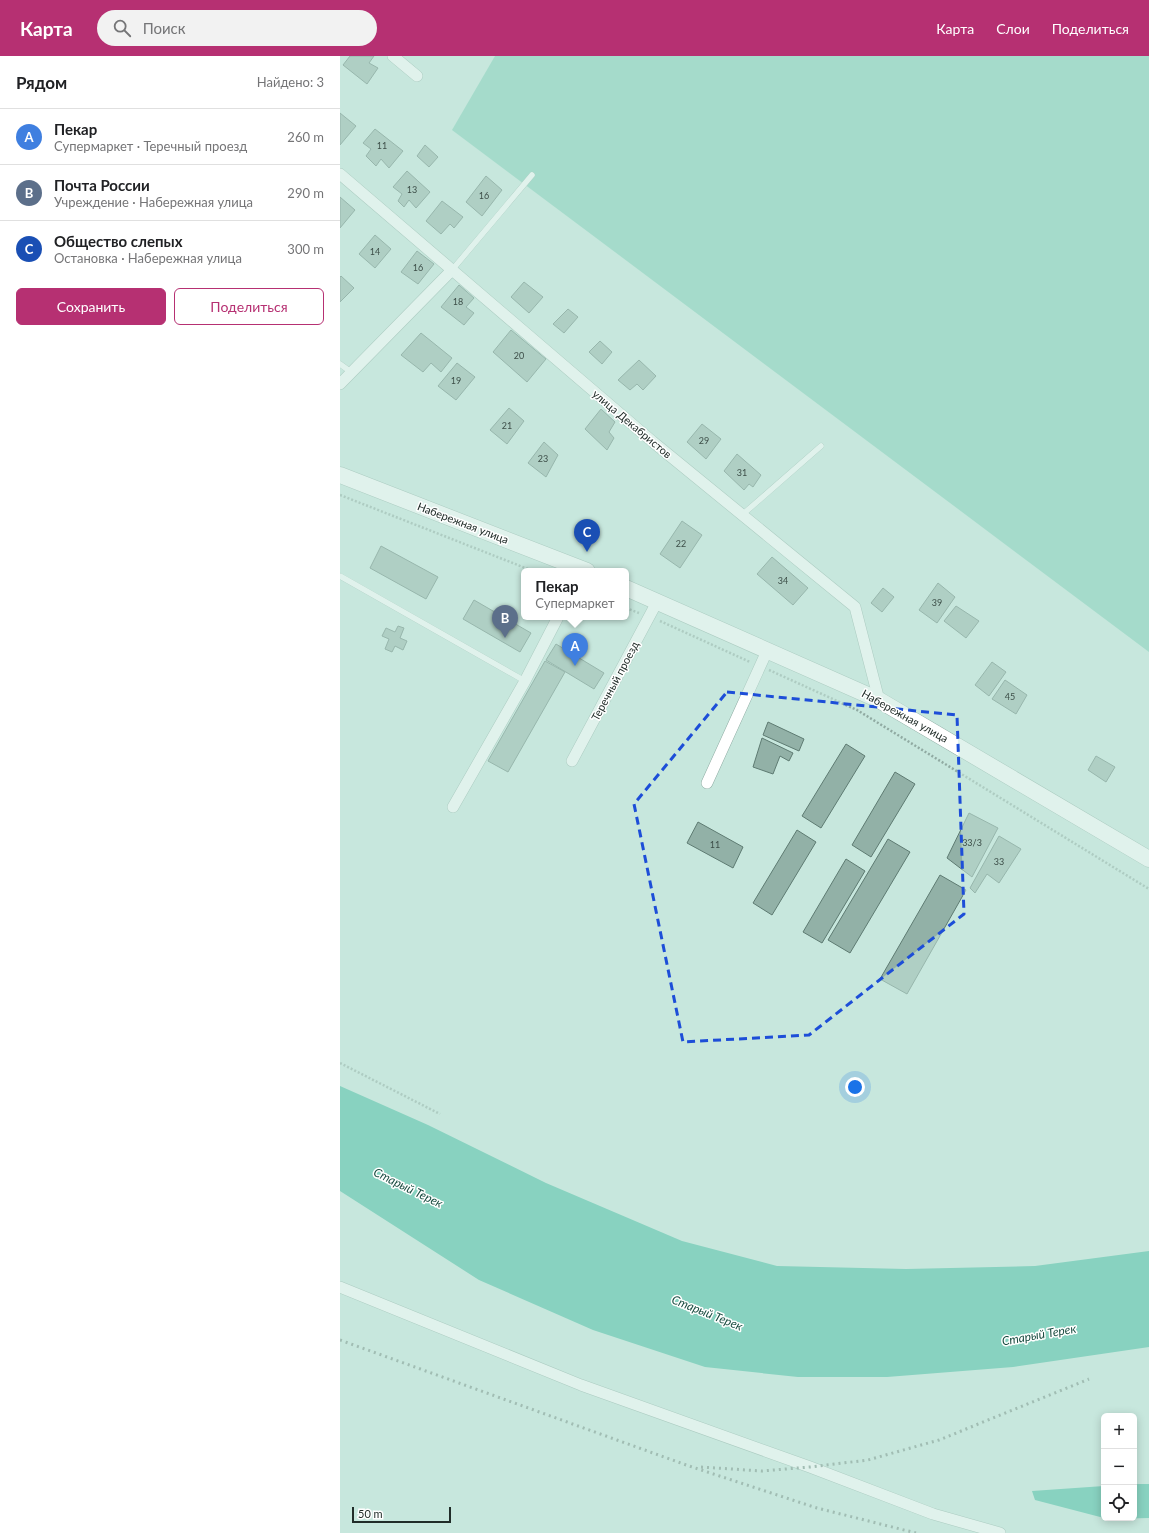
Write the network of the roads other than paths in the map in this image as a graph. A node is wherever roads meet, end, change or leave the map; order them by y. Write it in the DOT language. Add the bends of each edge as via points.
graph roads {
  1 [pos="393,56"];
  2 [pos="417,76"];
  3 [pos="340,174"];
  4 [pos="532,175"];
  5 [pos="452,270"];
  6 [pos="340,364"];
  7 [pos="351,372"];
  8 [pos="340,384"];
  9 [pos="821,446"];
  10 [pos="340,475"];
  11 [pos="742,515"];
  12 [pos="579,568"];
  13 [pos="340,576"];
  14 [pos="629,589"];
  15 [pos="657,602"];
  16 [pos="556,620"];
  17 [pos="767,651"];
  18 [pos="525,681"];
  19 [pos="879,700"];
  20 [pos="572,761"];
  21 [pos="707,783"];
  22 [pos="452,807"];
  23 [pos="1149,859"];
  24 [pos="340,1287"];
  25 [pos="1000,1533"];
  1 -- 2 [label="street"];
  3 -- 5 [label="street, улица Декабристов"];
  4 -- 5 [label="lane"];
  5 -- 7 [label="street"];
  5 -- 11 [label="street, улица Декабристов"];
  6 -- 7 [label="lane"];
  7 -- 8 [label="street"];
  9 -- 11 [label="lane"];
  10 -- 12 [label="main road, Набережная улица"];
  11 -- 19 [label="street, улица Декабристов" via="854,607"];
  13 -- 18 [label="lane"];
  14 -- 15 [label="main road, Набережная улица"];
  15 -- 17 [label="main road, Набережная улица"];
  15 -- 20 [label="street, Теречный проезд"];
  16 -- 18 [label="street"];
  17 -- 19 [label="main road, Набережная улица"];
  17 -- 21 [label="street"];
  18 -- 22 [label="street"];
  19 -- 23 [label="main road, Набережная улица"];
  24 -- 25 [label="street" via="581,1385 933,1514"];
}
